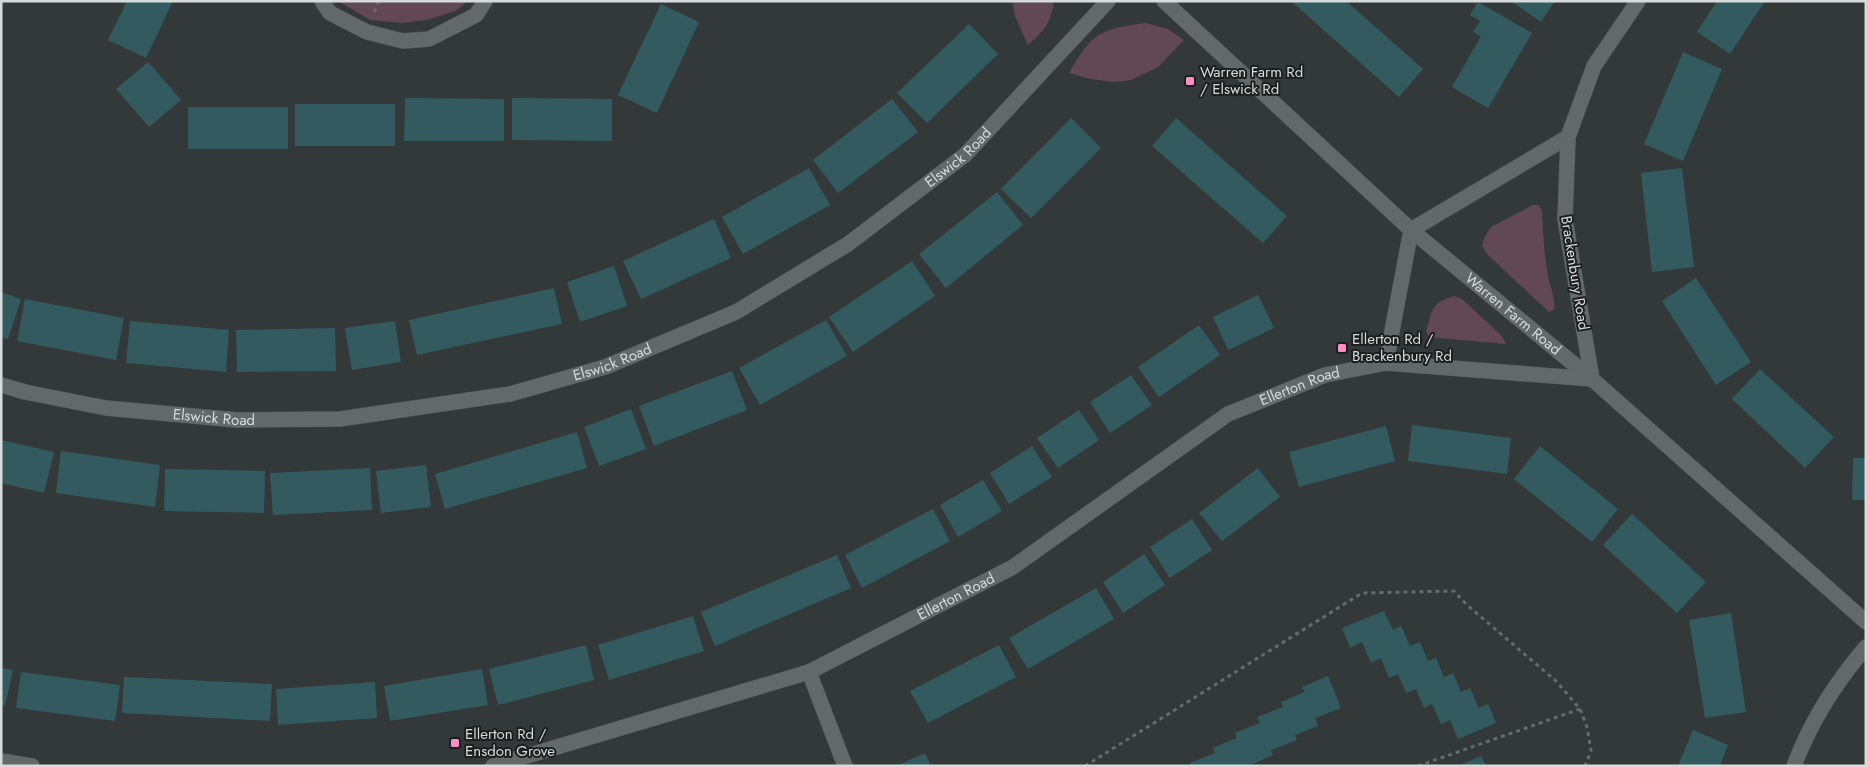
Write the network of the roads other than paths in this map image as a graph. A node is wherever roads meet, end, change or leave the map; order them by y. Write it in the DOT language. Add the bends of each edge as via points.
graph roads {
  1 [pos="322,1"];
  2 [pos="485,1"];
  3 [pos="1108,1"];
  4 [pos="1164,1"];
  5 [pos="1638,1"];
  6 [pos="1568,137"];
  7 [pos="1411,230"];
  8 [pos="1386,362"];
  9 [pos="1592,379"];
  10 [pos="1,385"];
  11 [pos="1866,622"];
  12 [pos="1866,647"];
  13 [pos="809,672"];
  14 [pos="1,761"];
  15 [pos="32,766"];
  16 [pos="493,766"];
  17 [pos="498,766"];
  18 [pos="845,766"];
  19 [pos="1794,766"];
  1 -- 2 [label="street" via="330,13 367,32 403,41 429,39 476,15"];
  3 -- 10 [label="street, Elswick Road" via="965,155 848,244 736,312 605,367 510,394 340,419 237,420 106,408"];
  4 -- 7 [label="street, Warren Farm Road"];
  5 -- 6 [label="street, Brackenbury Road" via="1594,66"];
  6 -- 7 [label="street"];
  6 -- 9 [label="street, Brackenbury Road" via="1565,220"];
  7 -- 8 [label="street"];
  7 -- 9 [label="street, Warren Farm Road"];
  8 -- 9 [label="street, Ellerton Road"];
  8 -- 13 [label="street, Ellerton Road" via="1325,375 1228,414 1013,566"];
  9 -- 11 [label="street, Warren Farm Road"];
  12 -- 19 [label="street" via="1838,683 1803,742"];
  13 -- 17 [label="street, Ellerton Road"];
  13 -- 18 [label="street"];
  14 -- 15 [label="street"];
  16 -- 17 [label="street, Ellerton Road"];
}
